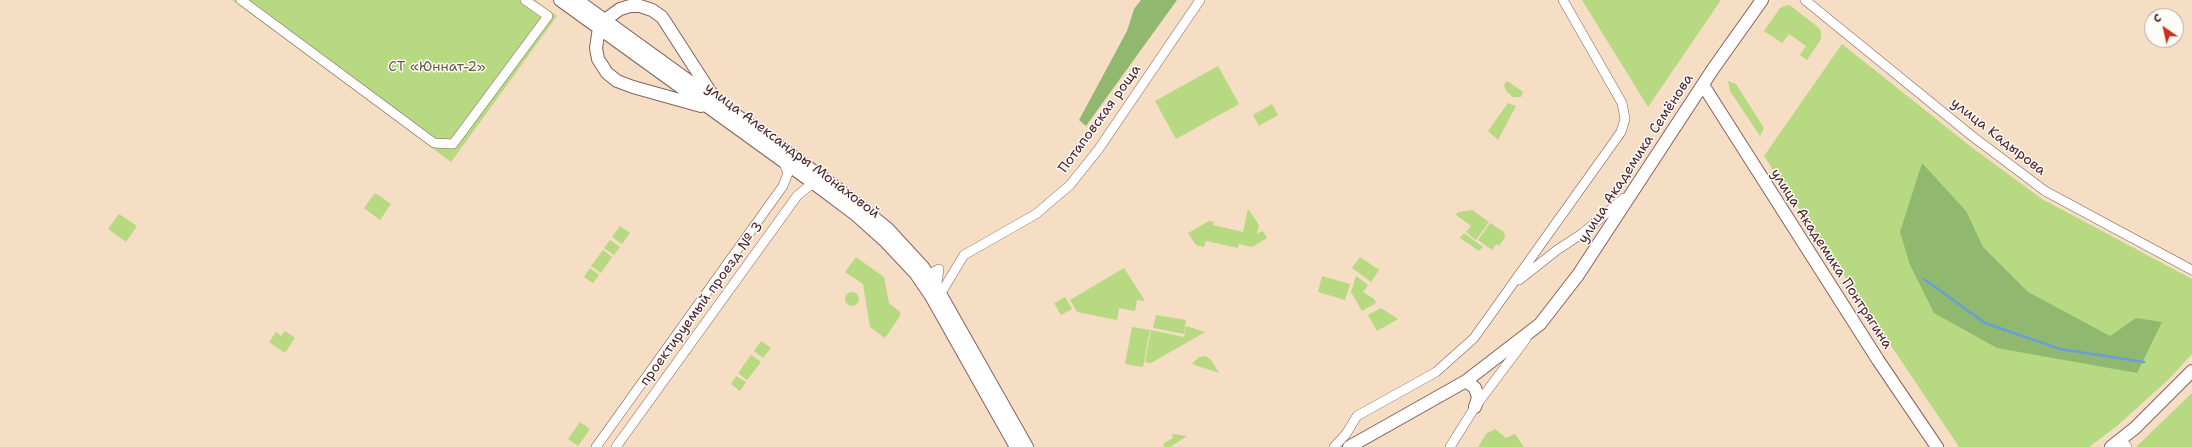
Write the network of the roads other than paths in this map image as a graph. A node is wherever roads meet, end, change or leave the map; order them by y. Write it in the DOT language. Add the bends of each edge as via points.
graph roads {
  1 [pos="242,0"];
  2 [pos="525,0"];
  3 [pos="560,0"];
  4 [pos="577,0"];
  5 [pos="1200,0"];
  6 [pos="1563,0"];
  7 [pos="1762,0"];
  8 [pos="1804,0"];
  9 [pos="602,24"];
  10 [pos="1703,85"];
  11 [pos="712,104"];
  12 [pos="783,161"];
  13 [pos="1644,176"];
  14 [pos="816,185"];
  15 [pos="1545,239"];
  16 [pos="1557,250"];
  17 [pos="2192,270"];
  18 [pos="924,277"];
  19 [pos="1511,287"];
  20 [pos="1531,332"];
  21 [pos="2192,371"];
  22 [pos="1466,381"];
  23 [pos="1475,407"];
  24 [pos="2124,443"];
  25 [pos="596,447"];
  26 [pos="616,447"];
  27 [pos="1016,447"];
  28 [pos="1027,447"];
  29 [pos="1334,447"];
  30 [pos="1350,447"];
  31 [pos="1450,447"];
  32 [pos="1937,447"];
  33 [pos="2111,447"];
  1 -- 2 [label="street" via="434,143 453,144 548,16"];
  3 -- 9 [label="main road, улица Александры Монаховой"];
  4 -- 9 [label="main road, улица Александры Монаховой"];
  5 -- 18 [label="street, Потаповская роща" via="1098,150 1070,185 1036,214 964,255 933,308 939,269"];
  6 -- 15 [label="street" via="1619,98 1625,119 1621,132"];
  7 -- 10 [label="main road, улица Академика Семёнова"];
  8 -- 17 [label="street, улица Кадырова" via="1972,136 2046,191"];
  9 -- 11 [label="main road, улица Александры Монаховой"];
  9 -- 11 [label="main road" via="596,48 598,59 607,73 617,81"];
  9 -- 11 [label="main road" via="620,9 630,6 652,10 662,17"];
  10 -- 13 [label="main road, улица Академика Семёнова"];
  10 -- 32 [label="main road, улица Академика Понтрягина" via="1878,360"];
  11 -- 12 [label="main road, улица Александры Монаховой"];
  11 -- 18 [label="main road, улица Александры Монаховой" via="868,211 904,245"];
  12 -- 14 [label="main road, улица Александры Монаховой"];
  12 -- 25 [label="street, проектируемый проезд № 3" via="788,173 783,186"];
  13 -- 16 [label="street" via="1616,206"];
  13 -- 20 [label="main road, улица Академика Семёнова" via="1567,291"];
  14 -- 18 [label="main road, улица Александры Монаховой" via="870,227"];
  14 -- 26 [label="street, проектируемый проезд № 3" via="809,186 797,196"];
  15 -- 16 [label="street" via="1544,245 1549,251"];
  15 -- 19 [label="street"];
  16 -- 19 [label="street"];
  18 -- 27 [label="main road, улица Александры Монаховой" via="946,323"];
  18 -- 28 [label="main road, улица Александры Монаховой" via="938,290"];
  19 -- 29 [label="street" via="1480,331 1446,364 1357,416"];
  20 -- 22 [label="main road, улица Академика Семёнова"];
  20 -- 23 [label="street, улица Академика Семёнова"];
  21 -- 24 [label="main road"];
  22 -- 23 [label="main road" via="1475,388 1478,398"];
  22 -- 30 [label="main road, улица Академика Семёнова"];
  23 -- 31 [label="street, улица Академика Семёнова"];
  24 -- 33 [label="main road"];
}
